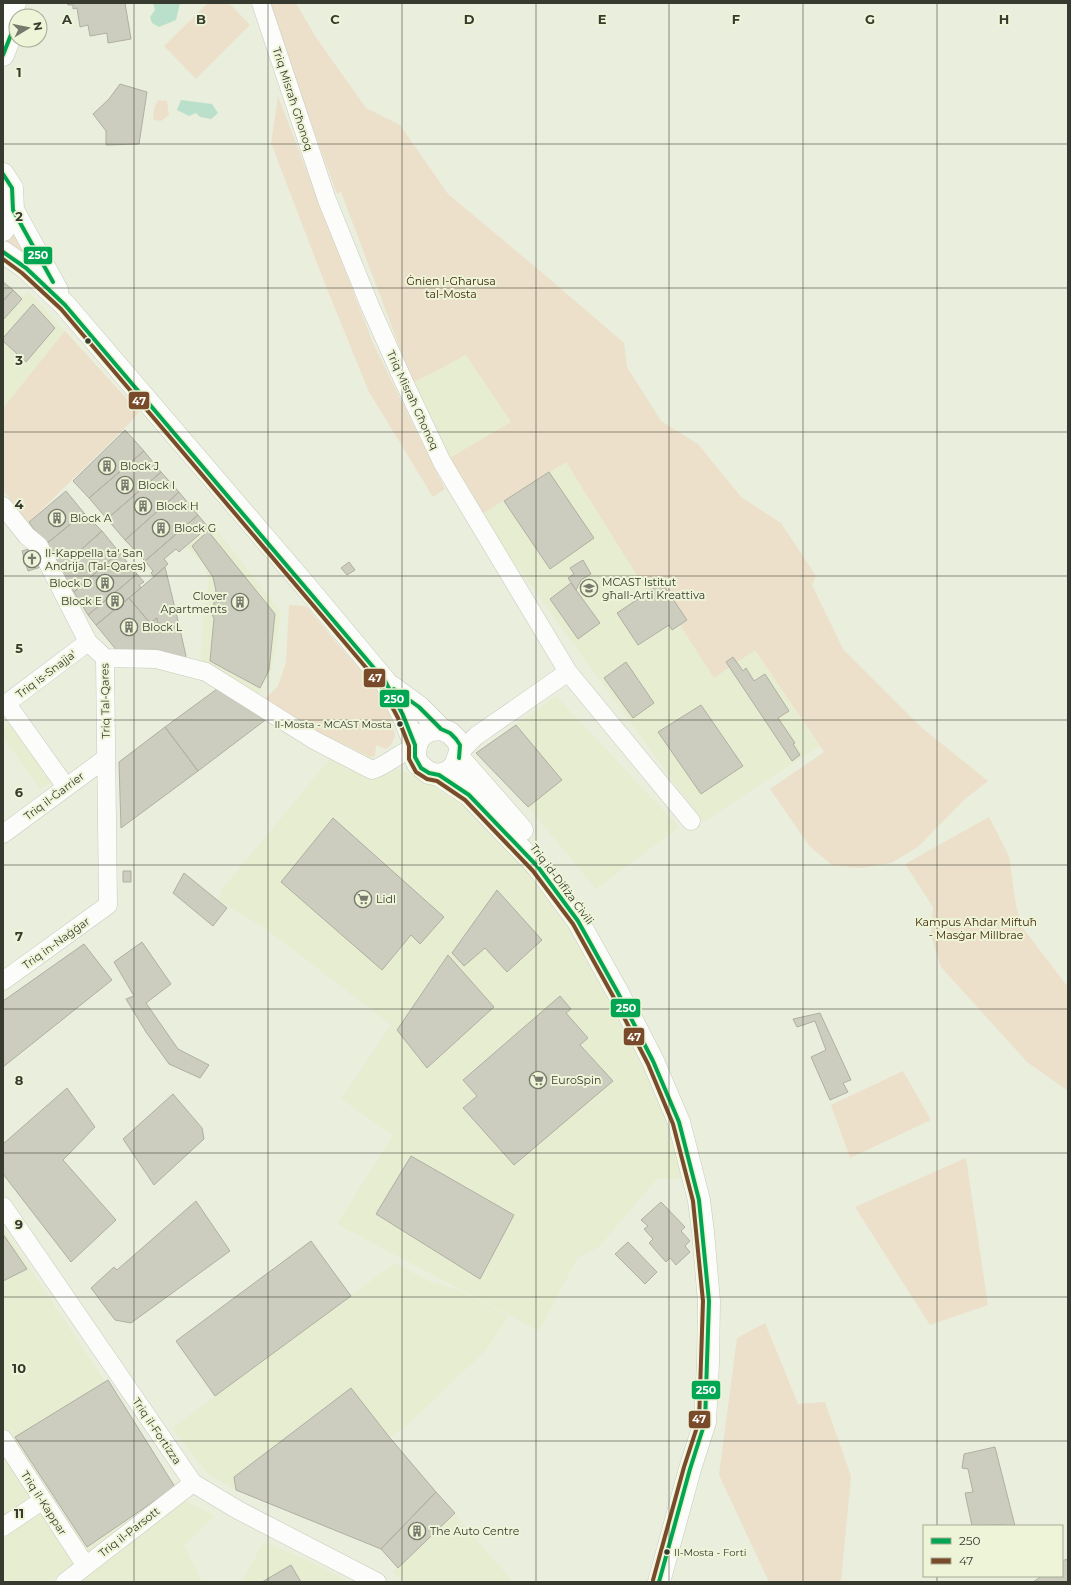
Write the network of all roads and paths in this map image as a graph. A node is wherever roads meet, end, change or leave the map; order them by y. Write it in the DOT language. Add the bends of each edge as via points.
graph roads {
  1 [pos="15,3"];
  2 [pos="261,3"];
  3 [pos="3,33"];
  4 [pos="8,42"];
  5 [pos="3,55"];
  6 [pos="3,174"];
  7 [pos="13,210"];
  8 [pos="3,230"];
  9 [pos="3,252"];
  10 [pos="65,305"];
  11 [pos="3,506"];
  12 [pos="88,642"];
  13 [pos="105,658"];
  14 [pos="568,672"];
  15 [pos="385,681"];
  16 [pos="5,705"];
  17 [pos="445,731"];
  18 [pos="476,736"];
  19 [pos="416,752"];
  20 [pos="460,755"];
  21 [pos="106,758"];
  22 [pos="439,775"];
  23 [pos="66,787"];
  24 [pos="691,821"];
  25 [pos="3,834"];
  26 [pos="108,904"];
  27 [pos="3,981"];
  28 [pos="3,1206"];
  29 [pos="3,1439"];
  30 [pos="193,1483"];
  31 [pos="43,1500"];
  32 [pos="3,1527"];
  33 [pos="86,1566"];
  34 [pos="65,1582"];
  35 [pos="377,1582"];
  36 [pos="659,1582"];
  37 [pos="670,1582"];
  1 -- 3 [label="main road"];
  2 -- 14 [label="street, Triq Misraħ Għonoq" via="327,200 404,382 442,462"];
  4 -- 5 [label="main road"];
  6 -- 7 [label="main road" via="12,188"];
  7 -- 8 [label="main road"];
  7 -- 10 [label="main road, Triq id-Difiża Ċivili"];
  9 -- 10 [label="main road, Triq id-Difiża Ċivili" via="26,268"];
  10 -- 15 [label="main road, Triq id-Difiża Ċivili"];
  11 -- 12 [label="street, Triq Tal-Qares" via="27,536 39,546"];
  12 -- 13 [label="street, Triq Tal-Qares"];
  12 -- 16 [label="street, Triq is-Snajja'"];
  13 -- 19 [label="street" via="156,659 206,672 314,740 376,768 404,751"];
  13 -- 21 [label="street, Triq Tal-Qares"];
  14 -- 18 [label="street"];
  14 -- 24 [label="street, Triq Misraħ Għonoq"];
  15 -- 17 [label="main road, Triq id-Difiża Ċivili"];
  15 -- 19 [label="main road, Triq id-Difiża Ċivili" via="403,715"];
  16 -- 23 [label="street"];
  17 -- 18 [label="street"];
  17 -- 19 [label="main road" via="431,730 423,734"];
  17 -- 20 [label="main road, Triq id-Difiża Ċivili" via="460,745"];
  18 -- 20 [label="street"];
  19 -- 22 [label="main road, Triq id-Difiża Ċivili" via="429,773"];
  20 -- 22 [label="main road" via="455,766"];
  20 -- 37 [label="main road, Triq id-Difiża Ċivili" via="588,915 637,1002 665,1059 688,1119 711,1234 717,1300 715,1420"];
  21 -- 23 [label="street, Triq il-Ġarrier"];
  21 -- 26 [label="street, Triq Tal-Qares"];
  22 -- 36 [label="main road, Triq id-Difiża Ċivili" via="468,795 506,833 538,867 578,921 653,1061 679,1122 699,1200 704,1232 710,1300 708,1363 705,1422"];
  23 -- 25 [label="street, Triq il-Ġarrier"];
  26 -- 27 [label="street, Triq in-Naġġar"];
  28 -- 30 [label="street, Triq il-Fortizza"];
  29 -- 31 [label="street, Triq il-Kappar"];
  30 -- 33 [label="street, Triq il-Parsott"];
  30 -- 35 [label="street, Triq il-Fortizza" via="238,1510"];
  31 -- 32 [label="street"];
  31 -- 33 [label="street, Triq il-Kappar"];
  33 -- 34 [label="street, Triq il-Parsott"];
}
